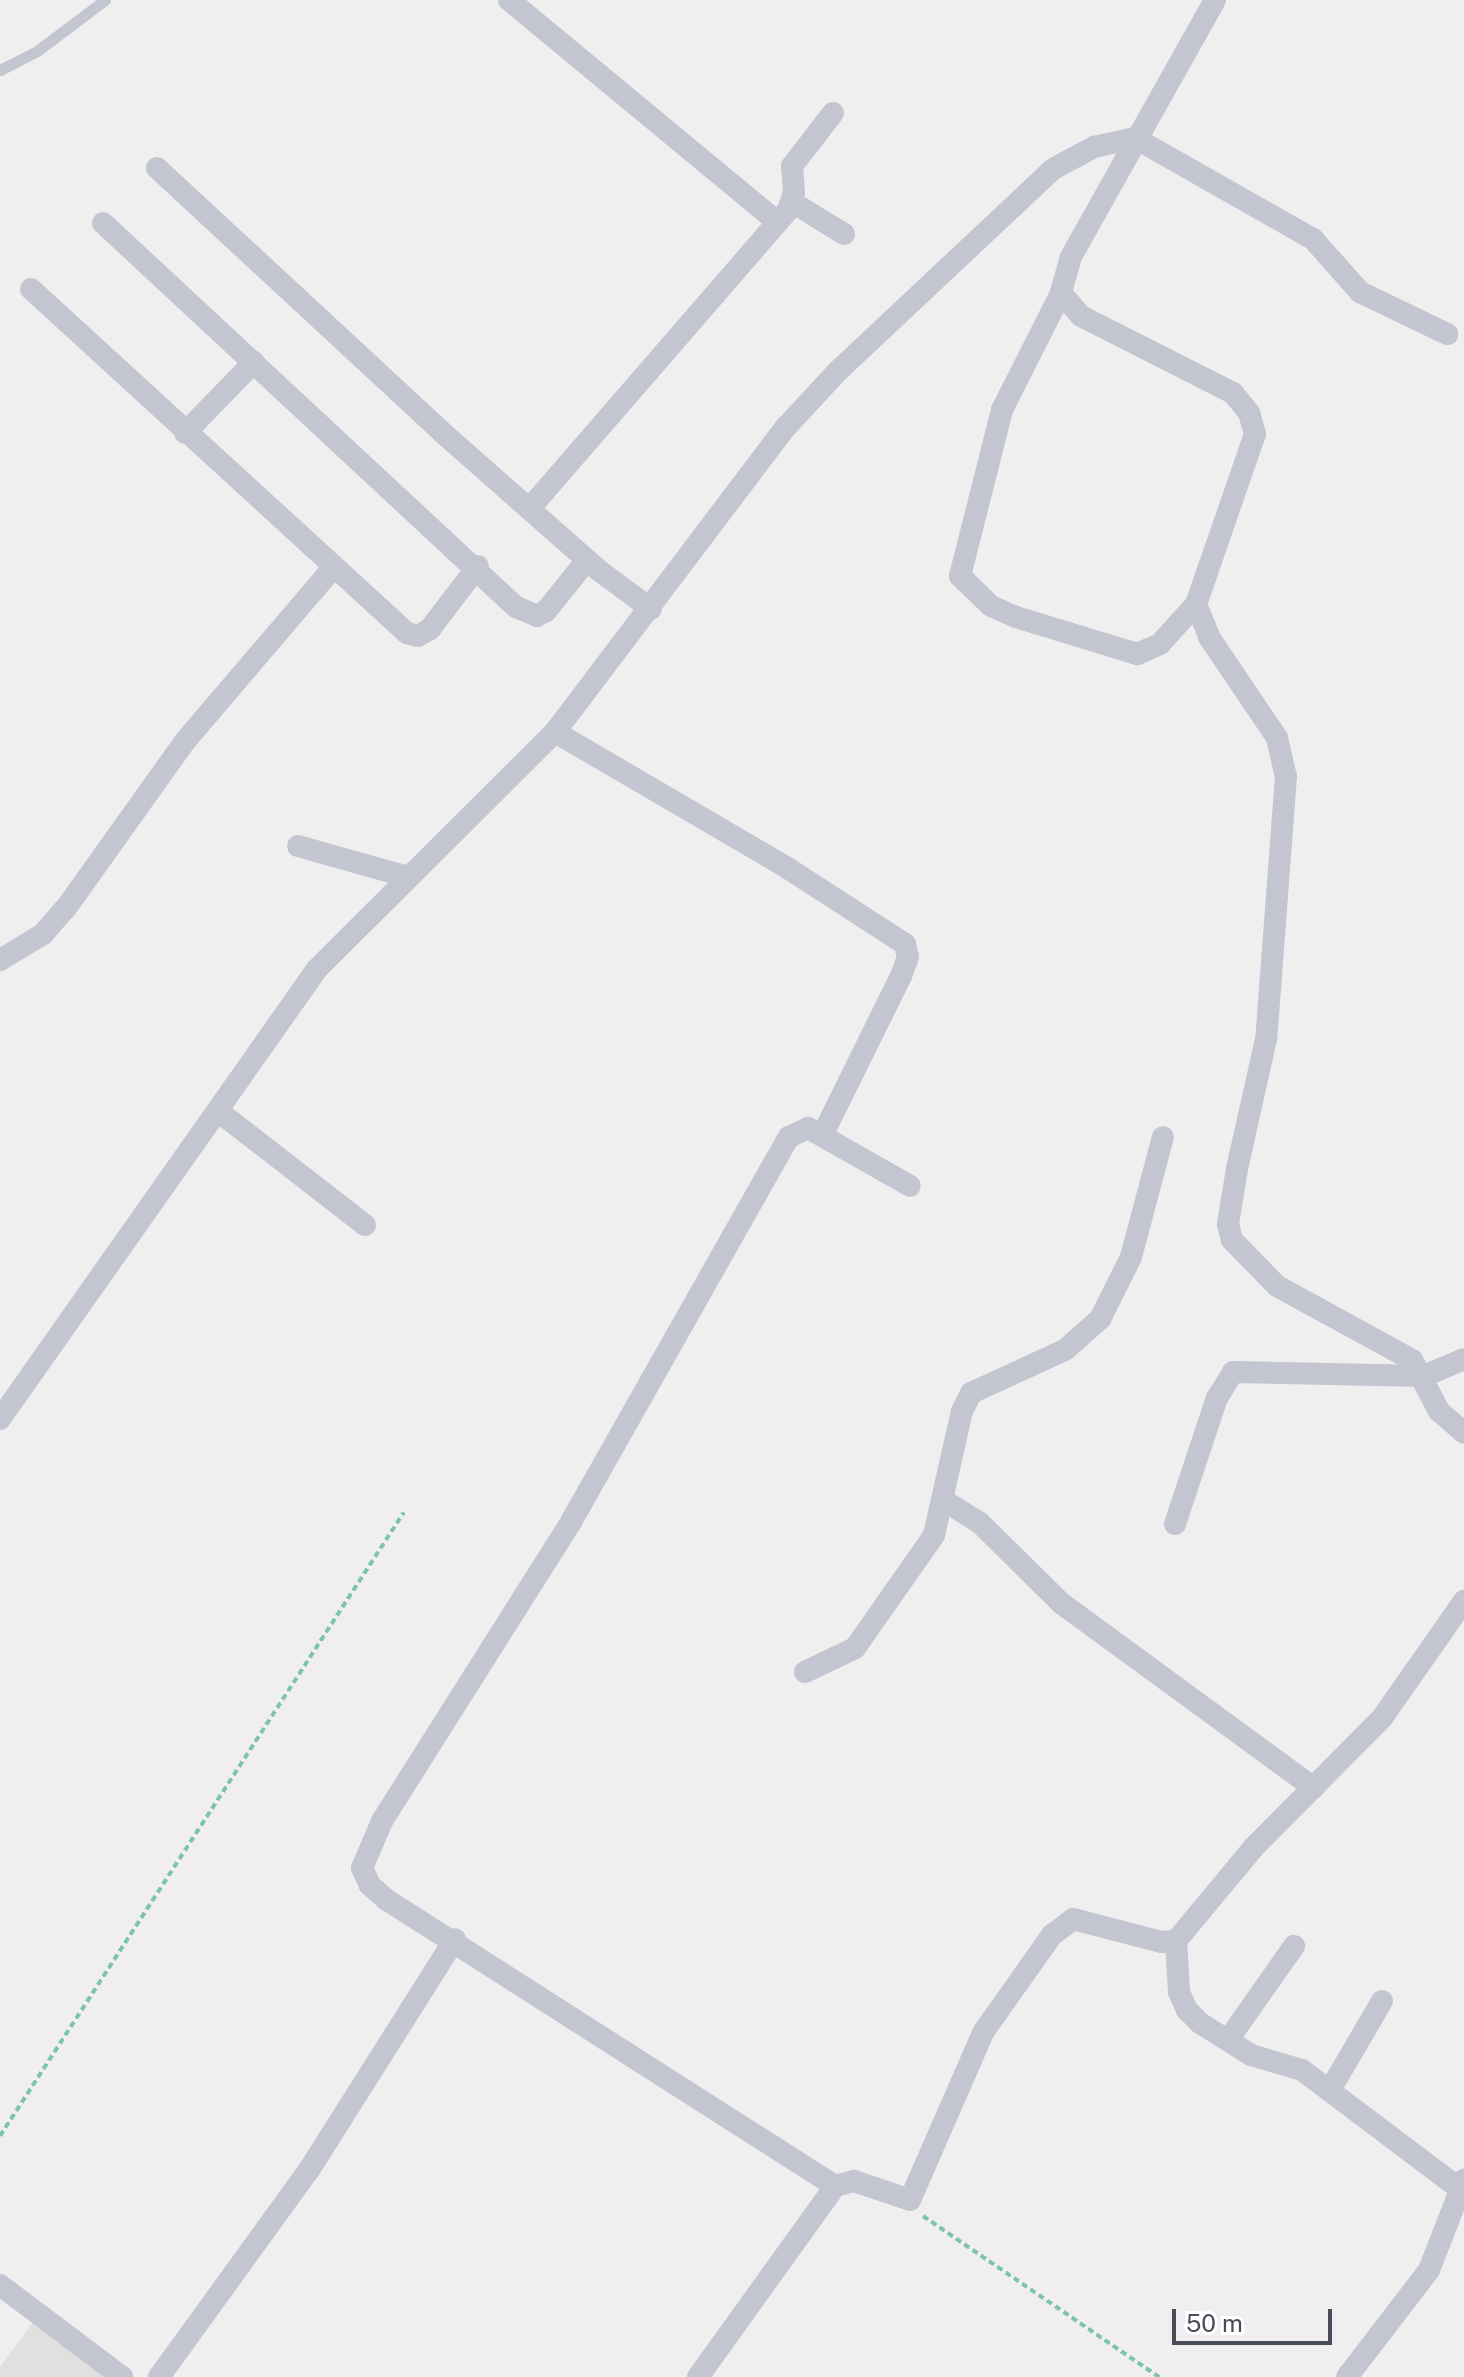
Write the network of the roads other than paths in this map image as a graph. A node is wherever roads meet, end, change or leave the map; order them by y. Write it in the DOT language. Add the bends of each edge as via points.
graph roads {
  1 [pos="105,0"];
  2 [pos="509,0"];
  3 [pos="1215,0"];
  4 [pos="0,70"];
  5 [pos="833,113"];
  6 [pos="1135,138"];
  7 [pos="157,168"];
  8 [pos="792,202"];
  9 [pos="777,222"];
  10 [pos="103,223"];
  11 [pos="844,234"];
  12 [pos="31,289"];
  13 [pos="1061,293"];
  14 [pos="1447,334"];
  15 [pos="254,362"];
  16 [pos="185,433"];
  17 [pos="530,508"];
  18 [pos="587,560"];
  19 [pos="478,566"];
  20 [pos="333,568"];
  21 [pos="1196,604"];
  22 [pos="651,609"];
  23 [pos="555,732"];
  24 [pos="298,846"];
  25 [pos="408,877"];
  26 [pos="0,960"];
  27 [pos="218,1111"];
  28 [pos="822,1136"];
  29 [pos="1163,1137"];
  30 [pos="910,1186"];
  31 [pos="365,1225"];
  32 [pos="1464,1359"];
  33 [pos="1424,1376"];
  34 [pos="3,1406"];
  35 [pos="1464,1433"];
  36 [pos="945,1501"];
  37 [pos="1175,1524"];
  38 [pos="1464,1601"];
  39 [pos="805,1672"];
  40 [pos="1314,1788"];
  41 [pos="455,1939"];
  42 [pos="1176,1941"];
  43 [pos="1294,1946"];
  44 [pos="1382,2001"];
  45 [pos="1228,2040"];
  46 [pos="1330,2090"];
  47 [pos="835,2186"];
  48 [pos="1462,2187"];
  49 [pos="0,2285"];
  50 [pos="122,2377"];
  51 [pos="159,2377"];
  52 [pos="698,2377"];
  53 [pos="1347,2377"];
  1 -- 4 [label="lane" via="37,51"];
  2 -- 9 [label="street"];
  3 -- 6 [label="street"];
  5 -- 8 [label="street" via="792,166"];
  6 -- 13 [label="street" via="1071,257"];
  6 -- 14 [label="street" via="1313,239 1360,292"];
  6 -- 22 [label="street" via="1094,147 1053,169 838,371 786,427"];
  7 -- 17 [label="street"];
  8 -- 9 [label="street"];
  8 -- 11 [label="street"];
  9 -- 17 [label="street"];
  10 -- 15 [label="street"];
  12 -- 16 [label="street"];
  13 -- 21 [label="street" via="1081,316 1208,378 1233,393 1249,413 1255,434 1249,457"];
  13 -- 21 [label="street" via="1002,410 960,576 991,606 1137,654 1160,644"];
  15 -- 16 [label="street"];
  15 -- 19 [label="street"];
  16 -- 20 [label="street"];
  17 -- 18 [label="street"];
  18 -- 19 [label="street" via="537,616 516,607"];
  18 -- 22 [label="street"];
  19 -- 20 [label="street" via="430,629 418,636 390,620"];
  20 -- 26 [label="street" via="186,740 66,908 43,934"];
  21 -- 33 [label="street" via="1209,637 1277,738 1286,776 1266,1039 1237,1169 1228,1224 1232,1240 1277,1286 1395,1347"];
  22 -- 23 [label="street"];
  23 -- 25 [label="street"];
  23 -- 28 [label="street" via="803,877 905,944 908,957 901,976"];
  24 -- 25 [label="street"];
  25 -- 27 [label="street" via="317,969"];
  27 -- 31 [label="street"];
  27 -- 34 [label="street"];
  28 -- 30 [label="street"];
  28 -- 41 [label="street" via="799,1129 781,1150 572,1520 368,1847 362,1868 370,1885"];
  29 -- 36 [label="street" via="1120,1287 1082,1339 971,1393 958,1426"];
  32 -- 33 [label="street"];
  33 -- 35 [label="street" via="1439,1411"];
  33 -- 37 [label="street" via="1233,1372 1217,1398"];
  36 -- 39 [label="street" via="934,1535 867,1635 840,1658"];
  36 -- 40 [label="street" via="980,1523 1061,1603"];
  38 -- 40 [label="street" via="1382,1718"];
  40 -- 42 [label="street" via="1254,1847"];
  41 -- 47 [label="street" via="779,2156"];
  41 -- 51 [label="street" via="309,2170"];
  42 -- 45 [label="street" via="1182,2002 1200,2023"];
  42 -- 47 [label="street" via="1161,1942 1073,1919 1052,1935 984,2031 910,2200 854,2181"];
  43 -- 45 [label="street"];
  44 -- 46 [label="street"];
  45 -- 46 [label="street" via="1251,2055 1302,2070"];
  46 -- 48 [label="street"];
  47 -- 52 [label="street"];
  48 -- 53 [label="street" via="1429,2270"];
  49 -- 50 [label="street"];
}
